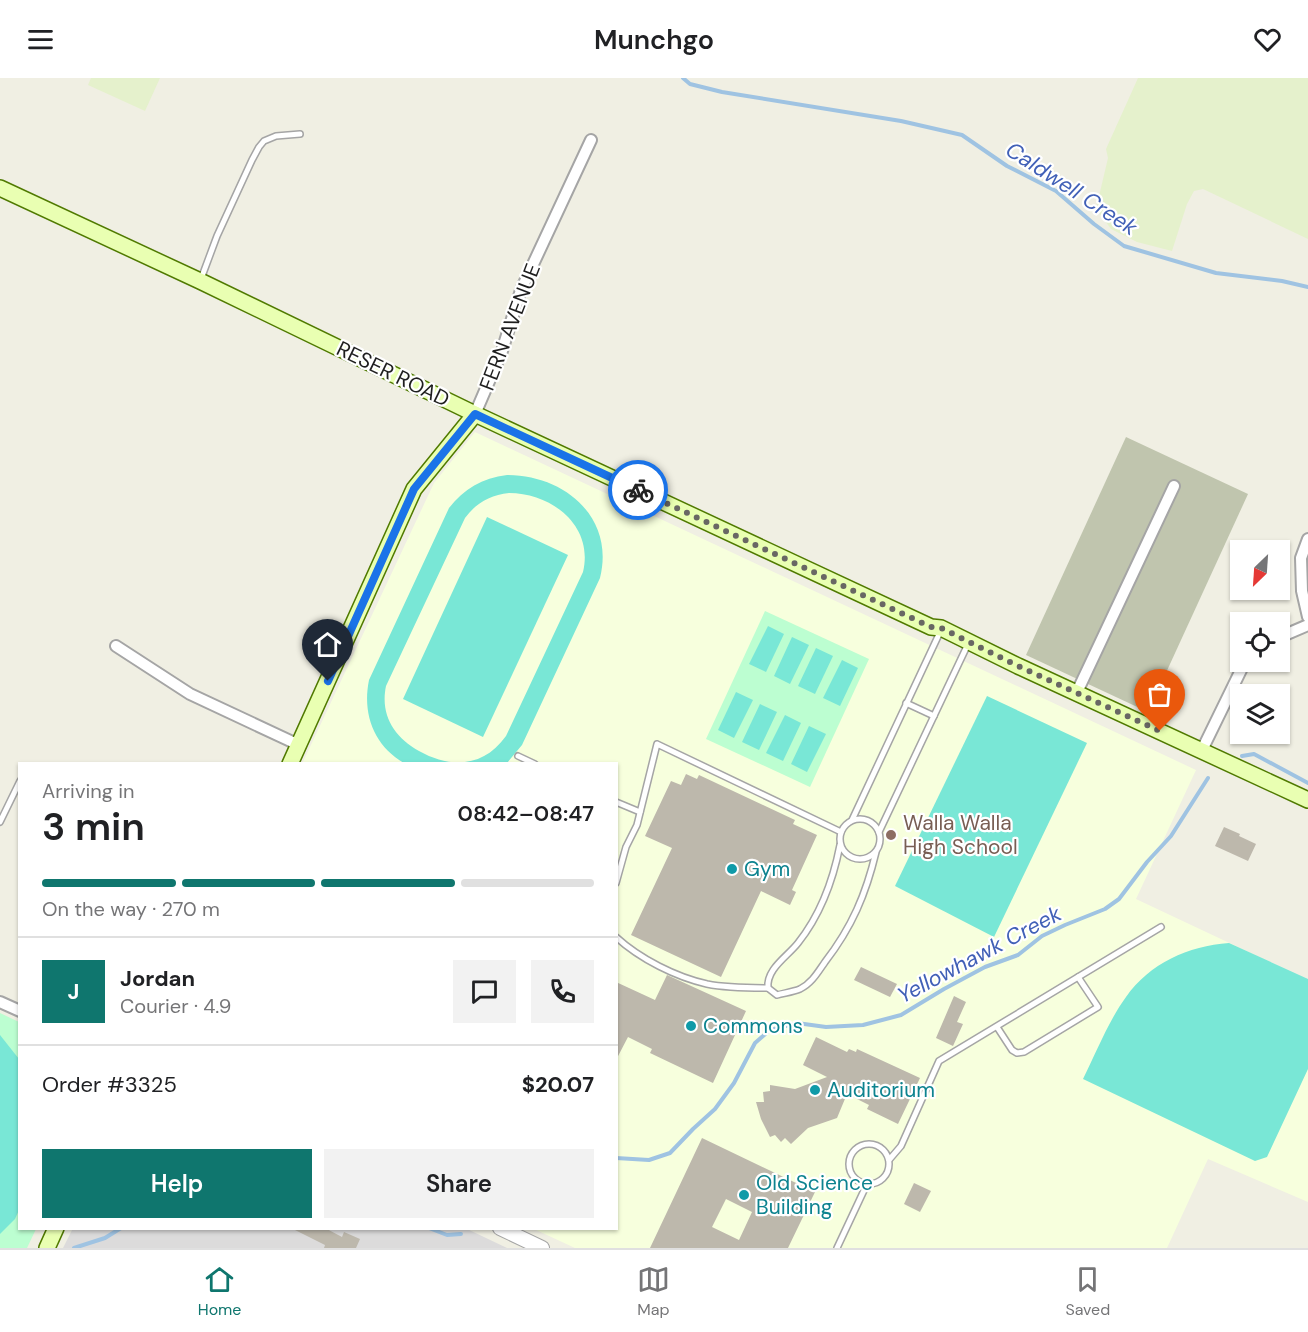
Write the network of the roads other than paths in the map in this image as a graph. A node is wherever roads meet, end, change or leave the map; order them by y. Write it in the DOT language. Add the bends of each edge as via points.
graph roads {
  1 [pos="300,134"];
  2 [pos="591,140"];
  3 [pos="0,188"];
  4 [pos="200,280"];
  5 [pos="475,414"];
  6 [pos="1174,486"];
  7 [pos="1308,539"];
  8 [pos="1308,617"];
  9 [pos="1308,625"];
  10 [pos="941,628"];
  11 [pos="1290,633"];
  12 [pos="969,641"];
  13 [pos="116,646"];
  14 [pos="1240,672"];
  15 [pos="1077,692"];
  16 [pos="906,703"];
  17 [pos="934,716"];
  18 [pos="299,745"];
  19 [pos="1202,750"];
  20 [pos="518,756"];
  21 [pos="291,762"];
  22 [pos="531,762"];
  23 [pos="18,785"];
  24 [pos="1308,800"];
  25 [pos="618,803"];
  26 [pos="640,812"];
  27 [pos="852,820"];
  28 [pos="0,822"];
  29 [pos="841,832"];
  30 [pos="879,832"];
  31 [pos="840,845"];
  32 [pos="876,852"];
  33 [pos="618,876"];
  34 [pos="1161,927"];
  35 [pos="618,939"];
  36 [pos="1078,978"];
  37 [pos="768,988"];
  38 [pos="0,1002"];
  39 [pos="18,1010"];
  40 [pos="997,1027"];
  41 [pos="889,1160"];
  42 [pos="867,1184"];
  43 [pos="55,1230"];
  44 [pos="504,1230"];
  45 [pos="47,1248"];
  46 [pos="542,1248"];
  47 [pos="837,1248"];
  1 -- 4 [label="lane" via="264,141"];
  2 -- 5 [label="street, FERN AVENUE" via="522,290"];
  3 -- 4 [label="main road, RESER ROAD"];
  4 -- 5 [label="main road, RESER ROAD"];
  5 -- 10 [label="main road, RESER ROAD" via="931,627"];
  5 -- 18 [label="main road, FERN AVENUE" via="414,489"];
  6 -- 15 [label="street"];
  7 -- 8 [label="street" via="1301,558"];
  9 -- 11 [label="street"];
  10 -- 12 [label="main road, RESER ROAD"];
  10 -- 16 [label="lane"];
  12 -- 15 [label="main road, RESER ROAD"];
  12 -- 17 [label="lane"];
  13 -- 18 [label="street" via="190,694"];
  14 -- 19 [label="street"];
  15 -- 19 [label="main road, RESER ROAD"];
  16 -- 17 [label="lane"];
  16 -- 27 [label="lane"];
  17 -- 30 [label="lane"];
  18 -- 21 [label="main road, FERN AVENUE"];
  19 -- 24 [label="main road, RESER ROAD"];
  20 -- 22 [label="lane"];
  23 -- 28 [label="lane"];
  25 -- 26 [label="lane"];
  26 -- 29 [label="lane" via="657,744"];
  26 -- 33 [label="lane"];
  27 -- 29 [label="lane"];
  27 -- 30 [label="lane" via="870,821"];
  29 -- 31 [label="lane"];
  30 -- 32 [label="lane"];
  31 -- 32 [label="lane" via="855,859"];
  31 -- 37 [label="lane" via="832,882 816,917 770,975"];
  32 -- 37 [label="lane" via="857,912 813,980 800,989 777,995"];
  34 -- 36 [label="lane"];
  35 -- 37 [label="lane" via="638,954 693,980"];
  36 -- 40 [label="lane"];
  36 -- 40 [label="lane" via="1098,1007 1033,1047 1014,1052"];
  38 -- 39 [label="street"];
  40 -- 41 [label="lane" via="939,1061 901,1146"];
  41 -- 42 [label="lane" via="884,1178"];
  41 -- 42 [label="lane" via="883,1149 872,1144 855,1150 849,1161 852,1173"];
  42 -- 47 [label="lane"];
  43 -- 45 [label="main road"];
  44 -- 46 [label="street"];
}
